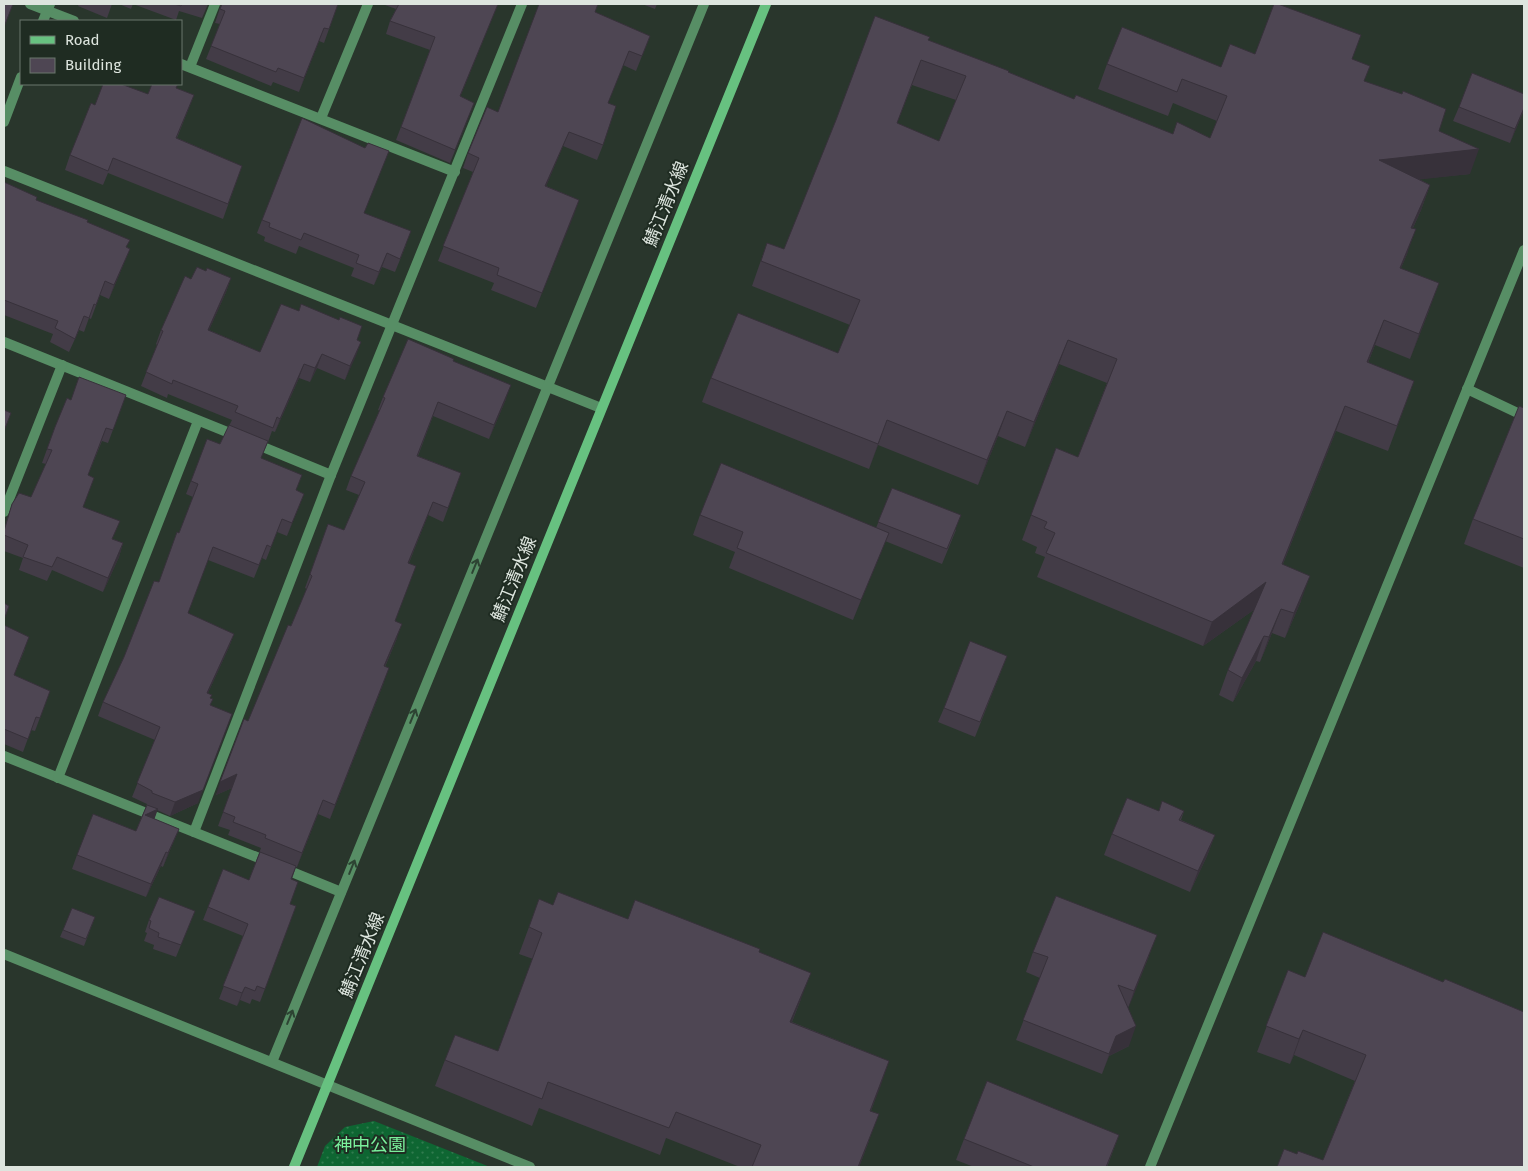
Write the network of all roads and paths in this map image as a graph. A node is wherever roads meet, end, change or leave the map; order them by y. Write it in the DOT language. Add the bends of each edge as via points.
graph roads {
  1 [pos="30,4"];
  2 [pos="215,4"];
  3 [pos="368,4"];
  4 [pos="522,4"];
  5 [pos="704,4"];
  6 [pos="766,4"];
  7 [pos="49,7"];
  8 [pos="43,20"];
  9 [pos="72,20"];
  10 [pos="186,65"];
  11 [pos="20,80"];
  12 [pos="321,118"];
  13 [pos="4,122"];
  14 [pos="4,170"];
  15 [pos="455,172"];
  16 [pos="1524,250"];
  17 [pos="392,324"];
  18 [pos="4,342"];
  19 [pos="62,365"];
  20 [pos="548,387"];
  21 [pos="1467,389"];
  22 [pos="600,408"];
  23 [pos="1524,416"];
  24 [pos="198,421"];
  25 [pos="331,475"];
  26 [pos="4,512"];
  27 [pos="4,756"];
  28 [pos="58,778"];
  29 [pos="194,832"];
  30 [pos="342,892"];
  31 [pos="4,954"];
  32 [pos="272,1062"];
  33 [pos="327,1084"];
  34 [pos="294,1167"];
  35 [pos="530,1167"];
  36 [pos="1150,1167"];
  1 -- 7 [label="street"];
  2 -- 10 [label="street"];
  3 -- 12 [label="street"];
  4 -- 15 [label="street"];
  5 -- 20 [label="street"];
  6 -- 22 [label="main road, 鯖江清水線"];
  7 -- 8 [label="street"];
  7 -- 9 [label="street"];
  10 -- 12 [label="street"];
  11 -- 13 [label="street"];
  12 -- 15 [label="street"];
  14 -- 17 [label="street"];
  15 -- 17 [label="street"];
  16 -- 21 [label="street"];
  17 -- 20 [label="street"];
  17 -- 25 [label="street"];
  18 -- 19 [label="street"];
  19 -- 24 [label="street"];
  19 -- 26 [label="street"];
  20 -- 22 [label="street"];
  30 -- 20 [label="street, one-way"];
  21 -- 23 [label="street"];
  21 -- 36 [label="street"];
  22 -- 33 [label="main road, 鯖江清水線"];
  24 -- 25 [label="street"];
  24 -- 28 [label="street"];
  25 -- 29 [label="street"];
  27 -- 28 [label="street"];
  28 -- 29 [label="street"];
  29 -- 30 [label="street"];
  32 -- 30 [label="street, one-way"];
  31 -- 32 [label="street"];
  32 -- 33 [label="street"];
  33 -- 34 [label="main road, 鯖江清水線"];
  33 -- 35 [label="street"];
}
